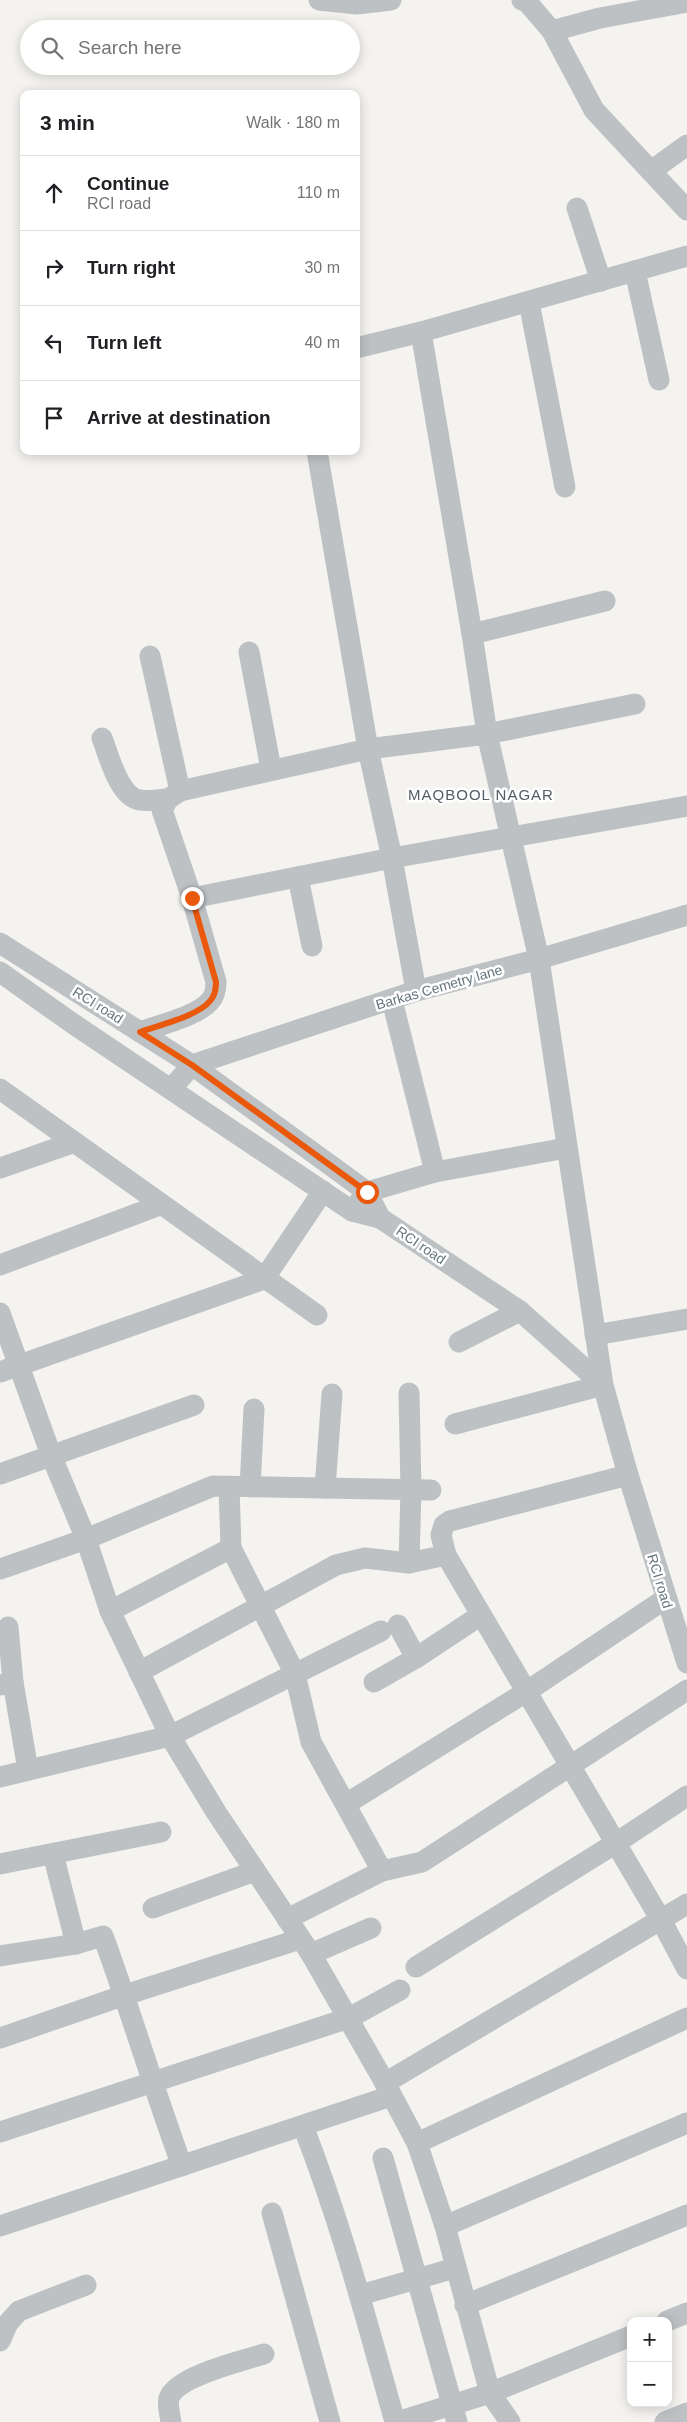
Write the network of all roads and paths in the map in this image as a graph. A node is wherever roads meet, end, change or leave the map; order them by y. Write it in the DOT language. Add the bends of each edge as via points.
graph roads {
  1 [pos="319,0"];
  2 [pos="391,0"];
  3 [pos="522,0"];
  4 [pos="687,2"];
  5 [pos="552,31"];
  6 [pos="687,145"];
  7 [pos="651,171"];
  8 [pos="577,208"];
  9 [pos="687,210"];
  10 [pos="687,256"];
  11 [pos="635,271"];
  12 [pos="601,281"];
  13 [pos="529,302"];
  14 [pos="421,332"];
  15 [pos="360,347"];
  16 [pos="659,380"];
  17 [pos="318,455"];
  18 [pos="565,488"];
  19 [pos="605,601"];
  20 [pos="472,634"];
  21 [pos="249,652"];
  22 [pos="150,656"];
  23 [pos="636,704"];
  24 [pos="487,734"];
  25 [pos="102,738"];
  26 [pos="368,748"];
  27 [pos="271,769"];
  28 [pos="174,795"];
  29 [pos="687,806"];
  30 [pos="510,837"];
  31 [pos="392,858"];
  32 [pos="298,878"];
  33 [pos="192,898"];
  34 [pos="687,915"];
  35 [pos="0,942"];
  36 [pos="312,946"];
  37 [pos="539,959"];
  38 [pos="5,981"];
  39 [pos="416,991"];
  40 [pos="392,1000"];
  41 [pos="140,1032"];
  42 [pos="192,1065"];
  43 [pos="0,1089"];
  44 [pos="171,1089"];
  45 [pos="72,1143"];
  46 [pos="566,1148"];
  47 [pos="0,1168"];
  48 [pos="435,1172"];
  49 [pos="323,1190"];
  50 [pos="367,1192"];
  51 [pos="160,1205"];
  52 [pos="352,1211"];
  53 [pos="380,1218"];
  54 [pos="0,1265"];
  55 [pos="264,1278"];
  56 [pos="520,1311"];
  57 [pos="0,1312"];
  58 [pos="317,1315"];
  59 [pos="687,1318"];
  60 [pos="595,1335"];
  61 [pos="459,1342"];
  62 [pos="10,1368"];
  63 [pos="603,1385"];
  64 [pos="409,1393"];
  65 [pos="332,1394"];
  66 [pos="194,1405"];
  67 [pos="254,1409"];
  68 [pos="455,1424"];
  69 [pos="51,1455"];
  70 [pos="0,1474"];
  71 [pos="628,1476"];
  72 [pos="229,1486"];
  73 [pos="250,1487"];
  74 [pos="325,1488"];
  75 [pos="421,1489"];
  76 [pos="86,1538"];
  77 [pos="231,1548"];
  78 [pos="446,1555"];
  79 [pos="409,1563"];
  80 [pos="0,1569"];
  81 [pos="665,1599"];
  82 [pos="262,1607"];
  83 [pos="110,1611"];
  84 [pos="481,1614"];
  85 [pos="8,1627"];
  86 [pos="416,1658"];
  87 [pos="687,1664"];
  88 [pos="139,1672"];
  89 [pos="295,1674"];
  90 [pos="374,1682"];
  91 [pos="7,1683"];
  92 [pos="687,1690"];
  93 [pos="526,1692"];
  94 [pos="170,1736"];
  95 [pos="569,1766"];
  96 [pos="28,1770"];
  97 [pos="0,1776"];
  98 [pos="687,1796"];
  99 [pos="346,1804"];
  100 [pos="161,1832"];
  101 [pos="616,1843"];
  102 [pos="53,1854"];
  103 [pos="0,1864"];
  104 [pos="255,1871"];
  105 [pos="382,1871"];
  106 [pos="687,1904"];
  107 [pos="153,1908"];
  108 [pos="287,1919"];
  109 [pos="662,1920"];
  110 [pos="370,1928"];
  111 [pos="76,1944"];
  112 [pos="306,1947"];
  113 [pos="0,1956"];
  114 [pos="416,1966"];
  115 [pos="687,1969"];
  116 [pos="400,1990"];
  117 [pos="124,1995"];
  118 [pos="349,2018"];
  119 [pos="687,2018"];
  120 [pos="0,2038"];
  121 [pos="151,2082"];
  122 [pos="388,2089"];
  123 [pos="687,2123"];
  124 [pos="303,2126"];
  125 [pos="0,2132"];
  126 [pos="416,2143"];
  127 [pos="383,2158"];
  128 [pos="182,2166"];
  129 [pos="272,2213"];
  130 [pos="687,2215"];
  131 [pos="0,2226"];
  132 [pos="445,2226"];
  133 [pos="455,2268"];
  134 [pos="418,2279"];
  135 [pos="86,2285"];
  136 [pos="360,2295"];
  137 [pos="465,2305"];
  138 [pos="687,2313"];
  139 [pos="672,2319"];
  140 [pos="627,2338"];
  141 [pos="0,2341"];
  142 [pos="264,2354"];
  143 [pos="490,2393"];
  144 [pos="455,2413"];
  145 [pos="687,2413"];
  146 [pos="171,2422"];
  147 [pos="330,2422"];
  148 [pos="396,2422"];
  149 [pos="510,2422"];
  150 [pos="665,2422"];
  1 -- 2 [label="street" via="357,4"];
  3 -- 5 [label="street"];
  4 -- 5 [label="street" via="600,18"];
  5 -- 7 [label="street" via="594,110"];
  6 -- 7 [label="street"];
  7 -- 9 [label="street"];
  8 -- 12 [label="street"];
  10 -- 11 [label="street"];
  11 -- 12 [label="street"];
  11 -- 16 [label="street"];
  12 -- 13 [label="street"];
  13 -- 14 [label="street"];
  13 -- 18 [label="street"];
  14 -- 15 [label="street"];
  14 -- 20 [label="street"];
  17 -- 26 [label="street"];
  19 -- 20 [label="street"];
  20 -- 24 [label="street"];
  21 -- 27 [label="street"];
  22 -- 28 [label="street"];
  23 -- 24 [label="street"];
  24 -- 26 [label="street"];
  24 -- 30 [label="street"];
  25 -- 28 [label="street" via="122,788 129,796 139,800"];
  26 -- 27 [label="street"];
  26 -- 31 [label="street"];
  27 -- 28 [label="street"];
  28 -- 33 [label="street" via="162,810"];
  29 -- 30 [label="street"];
  30 -- 31 [label="street"];
  30 -- 37 [label="street"];
  31 -- 32 [label="street"];
  31 -- 39 [label="street"];
  32 -- 33 [label="street"];
  32 -- 36 [label="street"];
  33 -- 41 [label="street" via="216,982 215,993 201,1009"];
  34 -- 37 [label="street, Barkas Cemetry lane"];
  35 -- 41 [label="street, RCI road"];
  37 -- 39 [label="street, Barkas Cemetry lane"];
  37 -- 46 [label="street"];
  38 -- 44 [label="street"];
  39 -- 40 [label="street, Barkas Cemetry lane"];
  40 -- 42 [label="street, Barkas Cemetry lane"];
  40 -- 48 [label="street"];
  41 -- 42 [label="street, RCI road"];
  42 -- 44 [label="street"];
  42 -- 50 [label="street, RCI road"];
  43 -- 45 [label="street"];
  44 -- 49 [label="street"];
  45 -- 47 [label="street"];
  45 -- 51 [label="street"];
  46 -- 48 [label="street"];
  46 -- 60 [label="street"];
  48 -- 50 [label="street"];
  49 -- 52 [label="street"];
  49 -- 55 [label="street"];
  50 -- 52 [label="street"];
  50 -- 53 [label="street, RCI road"];
  51 -- 54 [label="street"];
  51 -- 55 [label="street"];
  52 -- 53 [label="street"];
  53 -- 56 [label="street, RCI road"];
  55 -- 58 [label="street"];
  55 -- 62 [label="street"];
  56 -- 61 [label="street"];
  56 -- 63 [label="street, RCI road"];
  57 -- 62 [label="street"];
  59 -- 60 [label="street"];
  60 -- 63 [label="street"];
  62 -- 69 [label="street"];
  63 -- 68 [label="street"];
  63 -- 71 [label="street, RCI road"];
  64 -- 75 [label="street"];
  65 -- 74 [label="street"];
  66 -- 69 [label="street"];
  67 -- 73 [label="street"];
  69 -- 70 [label="street"];
  69 -- 76 [label="street"];
  71 -- 78 [label="street" via="450,1521 444,1525 441,1535"];
  71 -- 81 [label="street, RCI road"];
  72 -- 73 [label="street"];
  72 -- 76 [label="street" via="213,1486"];
  72 -- 77 [label="street"];
  73 -- 74 [label="street"];
  74 -- 75 [label="street"];
  75 -- 79 [label="street"];
  76 -- 80 [label="street"];
  76 -- 83 [label="street"];
  77 -- 82 [label="street"];
  77 -- 83 [label="street"];
  78 -- 79 [label="street"];
  78 -- 84 [label="street"];
  79 -- 82 [label="street" via="365,1558 351,1560 336,1565"];
  81 -- 87 [label="street, RCI road"];
  81 -- 93 [label="street"];
  82 -- 88 [label="street"];
  82 -- 89 [label="street"];
  83 -- 88 [label="street"];
  84 -- 86 [label="street"];
  84 -- 93 [label="street"];
  85 -- 91 [label="street"];
  86 -- 89 [label="street" via="390,1628"];
  86 -- 90 [label="street"];
  88 -- 94 [label="street"];
  89 -- 94 [label="street"];
  89 -- 99 [label="street" via="311,1742"];
  91 -- 96 [label="street"];
  92 -- 95 [label="street"];
  93 -- 95 [label="street"];
  93 -- 99 [label="street"];
  94 -- 96 [label="street"];
  94 -- 104 [label="street"];
  95 -- 101 [label="street"];
  95 -- 105 [label="street" via="422,1862"];
  96 -- 97 [label="street"];
  98 -- 101 [label="street"];
  99 -- 105 [label="street"];
  100 -- 102 [label="street"];
  101 -- 109 [label="street"];
  101 -- 114 [label="street"];
  102 -- 103 [label="street"];
  102 -- 111 [label="street"];
  104 -- 107 [label="street"];
  104 -- 108 [label="street"];
  105 -- 108 [label="street"];
  106 -- 109 [label="street"];
  108 -- 112 [label="street"];
  109 -- 115 [label="street"];
  109 -- 122 [label="street"];
  110 -- 112 [label="street"];
  111 -- 113 [label="street"];
  111 -- 117 [label="street" via="103,1936"];
  112 -- 117 [label="street"];
  112 -- 118 [label="street"];
  116 -- 118 [label="street"];
  117 -- 120 [label="street"];
  117 -- 121 [label="street"];
  118 -- 121 [label="street"];
  118 -- 122 [label="street"];
  119 -- 126 [label="street"];
  121 -- 125 [label="street"];
  121 -- 128 [label="street"];
  122 -- 124 [label="street"];
  122 -- 126 [label="street"];
  123 -- 132 [label="street"];
  124 -- 128 [label="street"];
  124 -- 136 [label="street"];
  126 -- 132 [label="street"];
  127 -- 134 [label="street"];
  128 -- 131 [label="street"];
  129 -- 147 [label="street"];
  130 -- 137 [label="street"];
  132 -- 133 [label="street"];
  133 -- 134 [label="street"];
  133 -- 137 [label="street"];
  134 -- 136 [label="street"];
  134 -- 144 [label="street"];
  135 -- 141 [label="street" via="19,2311 8,2323"];
  136 -- 148 [label="street"];
  137 -- 143 [label="street"];
  138 -- 139 [label="street"];
  140 -- 143 [label="street"];
  142 -- 146 [label="street" via="191,2378 177,2388 168,2406"];
  143 -- 144 [label="street"];
  143 -- 149 [label="street"];
  144 -- 148 [label="street"];
  145 -- 150 [label="street"];
}
